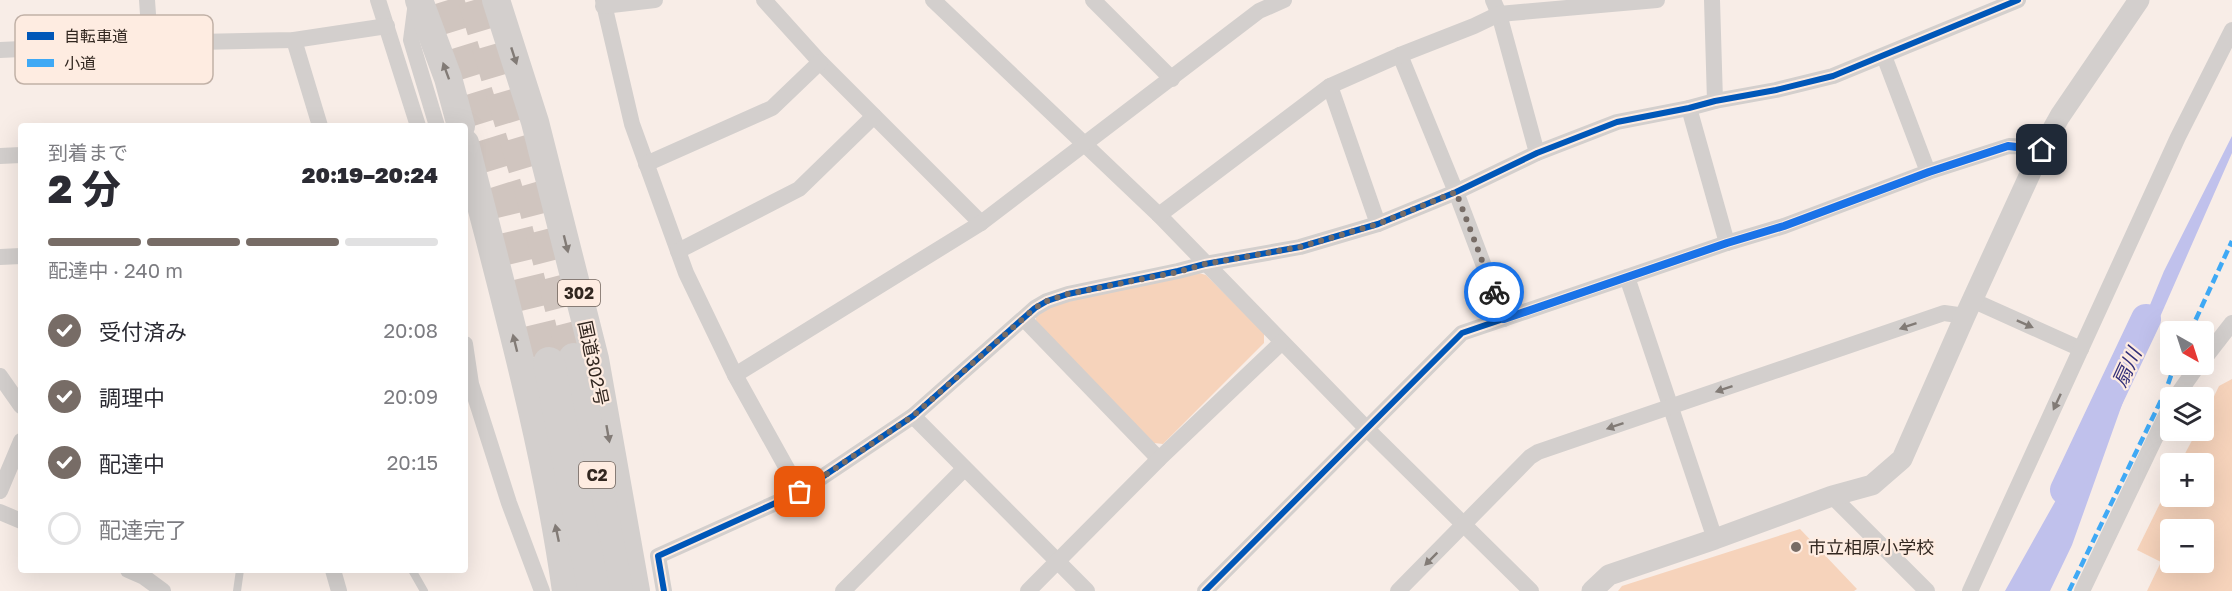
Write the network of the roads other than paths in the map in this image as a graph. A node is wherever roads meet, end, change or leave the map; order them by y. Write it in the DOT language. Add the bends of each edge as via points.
graph roads {
  1 [pos="147,0"];
  2 [pos="378,0"];
  3 [pos="496,0"];
  4 [pos="655,0"];
  5 [pos="764,0"];
  6 [pos="933,0"];
  7 [pos="1093,0"];
  8 [pos="1284,0"];
  9 [pos="1657,0"];
  10 [pos="1712,0"];
  11 [pos="2018,0"];
  12 [pos="2139,0"];
  13 [pos="603,3"];
  14 [pos="420,6"];
  15 [pos="1496,7"];
  16 [pos="148,15"];
  17 [pos="387,26"];
  18 [pos="2232,30"];
  19 [pos="294,40"];
  20 [pos="213,42"];
  21 [pos="15,49"];
  22 [pos="0,50"];
  23 [pos="1400,55"];
  24 [pos="1884,56"];
  25 [pos="820,62"];
  26 [pos="1172,79"];
  27 [pos="1330,86"];
  28 [pos="1715,101"];
  29 [pos="1689,108"];
  30 [pos="874,116"];
  31 [pos="319,123"];
  32 [pos="416,123"];
  33 [pos="436,123"];
  34 [pos="460,123"];
  35 [pos="1083,144"];
  36 [pos="2042,150"];
  37 [pos="1538,153"];
  38 [pos="18,155"];
  39 [pos="468,155"];
  40 [pos="0,156"];
  41 [pos="646,164"];
  42 [pos="1929,172"];
  43 [pos="1456,192"];
  44 [pos="1159,215"];
  45 [pos="981,223"];
  46 [pos="1378,224"];
  47 [pos="1727,243"];
  48 [pos="678,251"];
  49 [pos="18,256"];
  50 [pos="0,257"];
  51 [pos="1205,264"];
  52 [pos="1627,277"];
  53 [pos="1968,308"];
  54 [pos="1024,319"];
  55 [pos="1504,319"];
  56 [pos="2232,323"];
  57 [pos="1282,342"];
  58 [pos="2214,346"];
  59 [pos="2081,349"];
  60 [pos="468,364"];
  61 [pos="735,375"];
  62 [pos="0,376"];
  63 [pos="18,402"];
  64 [pos="1670,407"];
  65 [pos="913,416"];
  66 [pos="2160,427"];
  67 [pos="1367,429"];
  68 [pos="18,448"];
  69 [pos="1159,459"];
  70 [pos="964,469"];
  71 [pos="0,491"];
  72 [pos="800,492"];
  73 [pos="1832,496"];
  74 [pos="0,512"];
  75 [pos="18,520"];
  76 [pos="1464,526"];
  77 [pos="1715,539"];
  78 [pos="1057,562"];
  79 [pos="140,573"];
  80 [pos="240,573"];
  81 [pos="334,573"];
  82 [pos="414,573"];
  83 [pos="163,591"];
  84 [pos="237,591"];
  85 [pos="339,591"];
  86 [pos="424,591"];
  87 [pos="542,591"];
  88 [pos="566,591"];
  89 [pos="594,591"];
  90 [pos="617,591"];
  91 [pos="636,591"];
  92 [pos="664,591"];
  93 [pos="843,591"];
  94 [pos="1028,591"];
  95 [pos="1087,591"];
  96 [pos="1205,591"];
  97 [pos="1398,591"];
  98 [pos="1531,591"];
  99 [pos="1592,591"];
  100 [pos="1927,591"];
  101 [pos="1970,591"];
  102 [pos="2082,591"];
  1 -- 16 [label="street"];
  2 -- 17 [label="street"];
  3 -- 91 [label="highway, 国道302号 / 302, one-way" via="535,122 596,359"];
  4 -- 13 [label="street"];
  5 -- 25 [label="street"];
  6 -- 35 [label="street"];
  7 -- 26 [label="street"];
  8 -- 26 [label="street" via="1259,11"];
  9 -- 15 [label="street"];
  10 -- 28 [label="street"];
  11 -- 24 [label="street"];
  12 -- 36 [label="street" via="2060,116"];
  13 -- 41 [label="street" via="632,124"];
  14 -- 33 [label="street" via="411,40"];
  34 -- 14 [label="highway, one-way" via="448,78"];
  15 -- 23 [label="street" via="1474,26"];
  15 -- 37 [label="street"];
  17 -- 19 [label="street"];
  17 -- 32 [label="street"];
  18 -- 59 [label="street" via="2178,137"];
  19 -- 20 [label="street"];
  19 -- 31 [label="street"];
  21 -- 22 [label="street"];
  23 -- 27 [label="street"];
  23 -- 43 [label="street"];
  24 -- 28 [label="street" via="1833,76"];
  24 -- 42 [label="street"];
  25 -- 30 [label="street"];
  25 -- 41 [label="street" via="772,108"];
  26 -- 35 [label="street"];
  27 -- 44 [label="street"];
  27 -- 46 [label="street"];
  28 -- 29 [label="street"];
  29 -- 37 [label="street" via="1617,122"];
  29 -- 47 [label="street"];
  30 -- 45 [label="street"];
  30 -- 48 [label="street" via="799,189"];
  35 -- 44 [label="street"];
  35 -- 45 [label="street"];
  36 -- 42 [label="street" via="2008,146"];
  36 -- 53 [label="street"];
  37 -- 43 [label="street"];
  38 -- 40 [label="street"];
  88 -- 39 [label="highway, one-way" via="525,384"];
  41 -- 48 [label="street"];
  42 -- 47 [label="street"];
  43 -- 46 [label="street"];
  43 -- 55 [label="street"];
  44 -- 51 [label="street"];
  45 -- 61 [label="street"];
  46 -- 51 [label="street" via="1300,247"];
  47 -- 52 [label="street"];
  48 -- 61 [label="street"];
  49 -- 50 [label="street"];
  51 -- 54 [label="street" via="1068,294 1047,301"];
  51 -- 57 [label="street"];
  52 -- 55 [label="street"];
  52 -- 64 [label="street"];
  53 -- 59 [label="street, one-way"];
  53 -- 64 [label="street, one-way"];
  53 -- 73 [label="street" via="1902,459 1872,485"];
  54 -- 65 [label="street"];
  54 -- 69 [label="street"];
  55 -- 67 [label="street" via="1462,333"];
  56 -- 58 [label="street"];
  57 -- 67 [label="street"];
  57 -- 69 [label="street"];
  59 -- 101 [label="street, one-way"];
  60 -- 87 [label="street" via="509,503"];
  61 -- 72 [label="street"];
  62 -- 63 [label="street"];
  64 -- 76 [label="street, one-way" via="1538,452"];
  64 -- 77 [label="street"];
  65 -- 70 [label="street"];
  65 -- 72 [label="street"];
  66 -- 102 [label="street"];
  67 -- 76 [label="street"];
  67 -- 96 [label="street"];
  68 -- 71 [label="street"];
  69 -- 78 [label="street"];
  70 -- 78 [label="street"];
  70 -- 93 [label="street"];
  72 -- 92 [label="street" via="658,556"];
  73 -- 77 [label="street"];
  73 -- 100 [label="street"];
  74 -- 75 [label="street"];
  76 -- 97 [label="street, one-way"];
  76 -- 98 [label="street"];
  77 -- 99 [label="street" via="1609,574"];
  78 -- 94 [label="street"];
  78 -- 95 [label="street"];
  79 -- 83 [label="street"];
  80 -- 84 [label="lane"];
  81 -- 85 [label="street"];
  82 -- 86 [label="lane"];
  89 -- 90 [label="highway, C2" via="562,361"];
}
